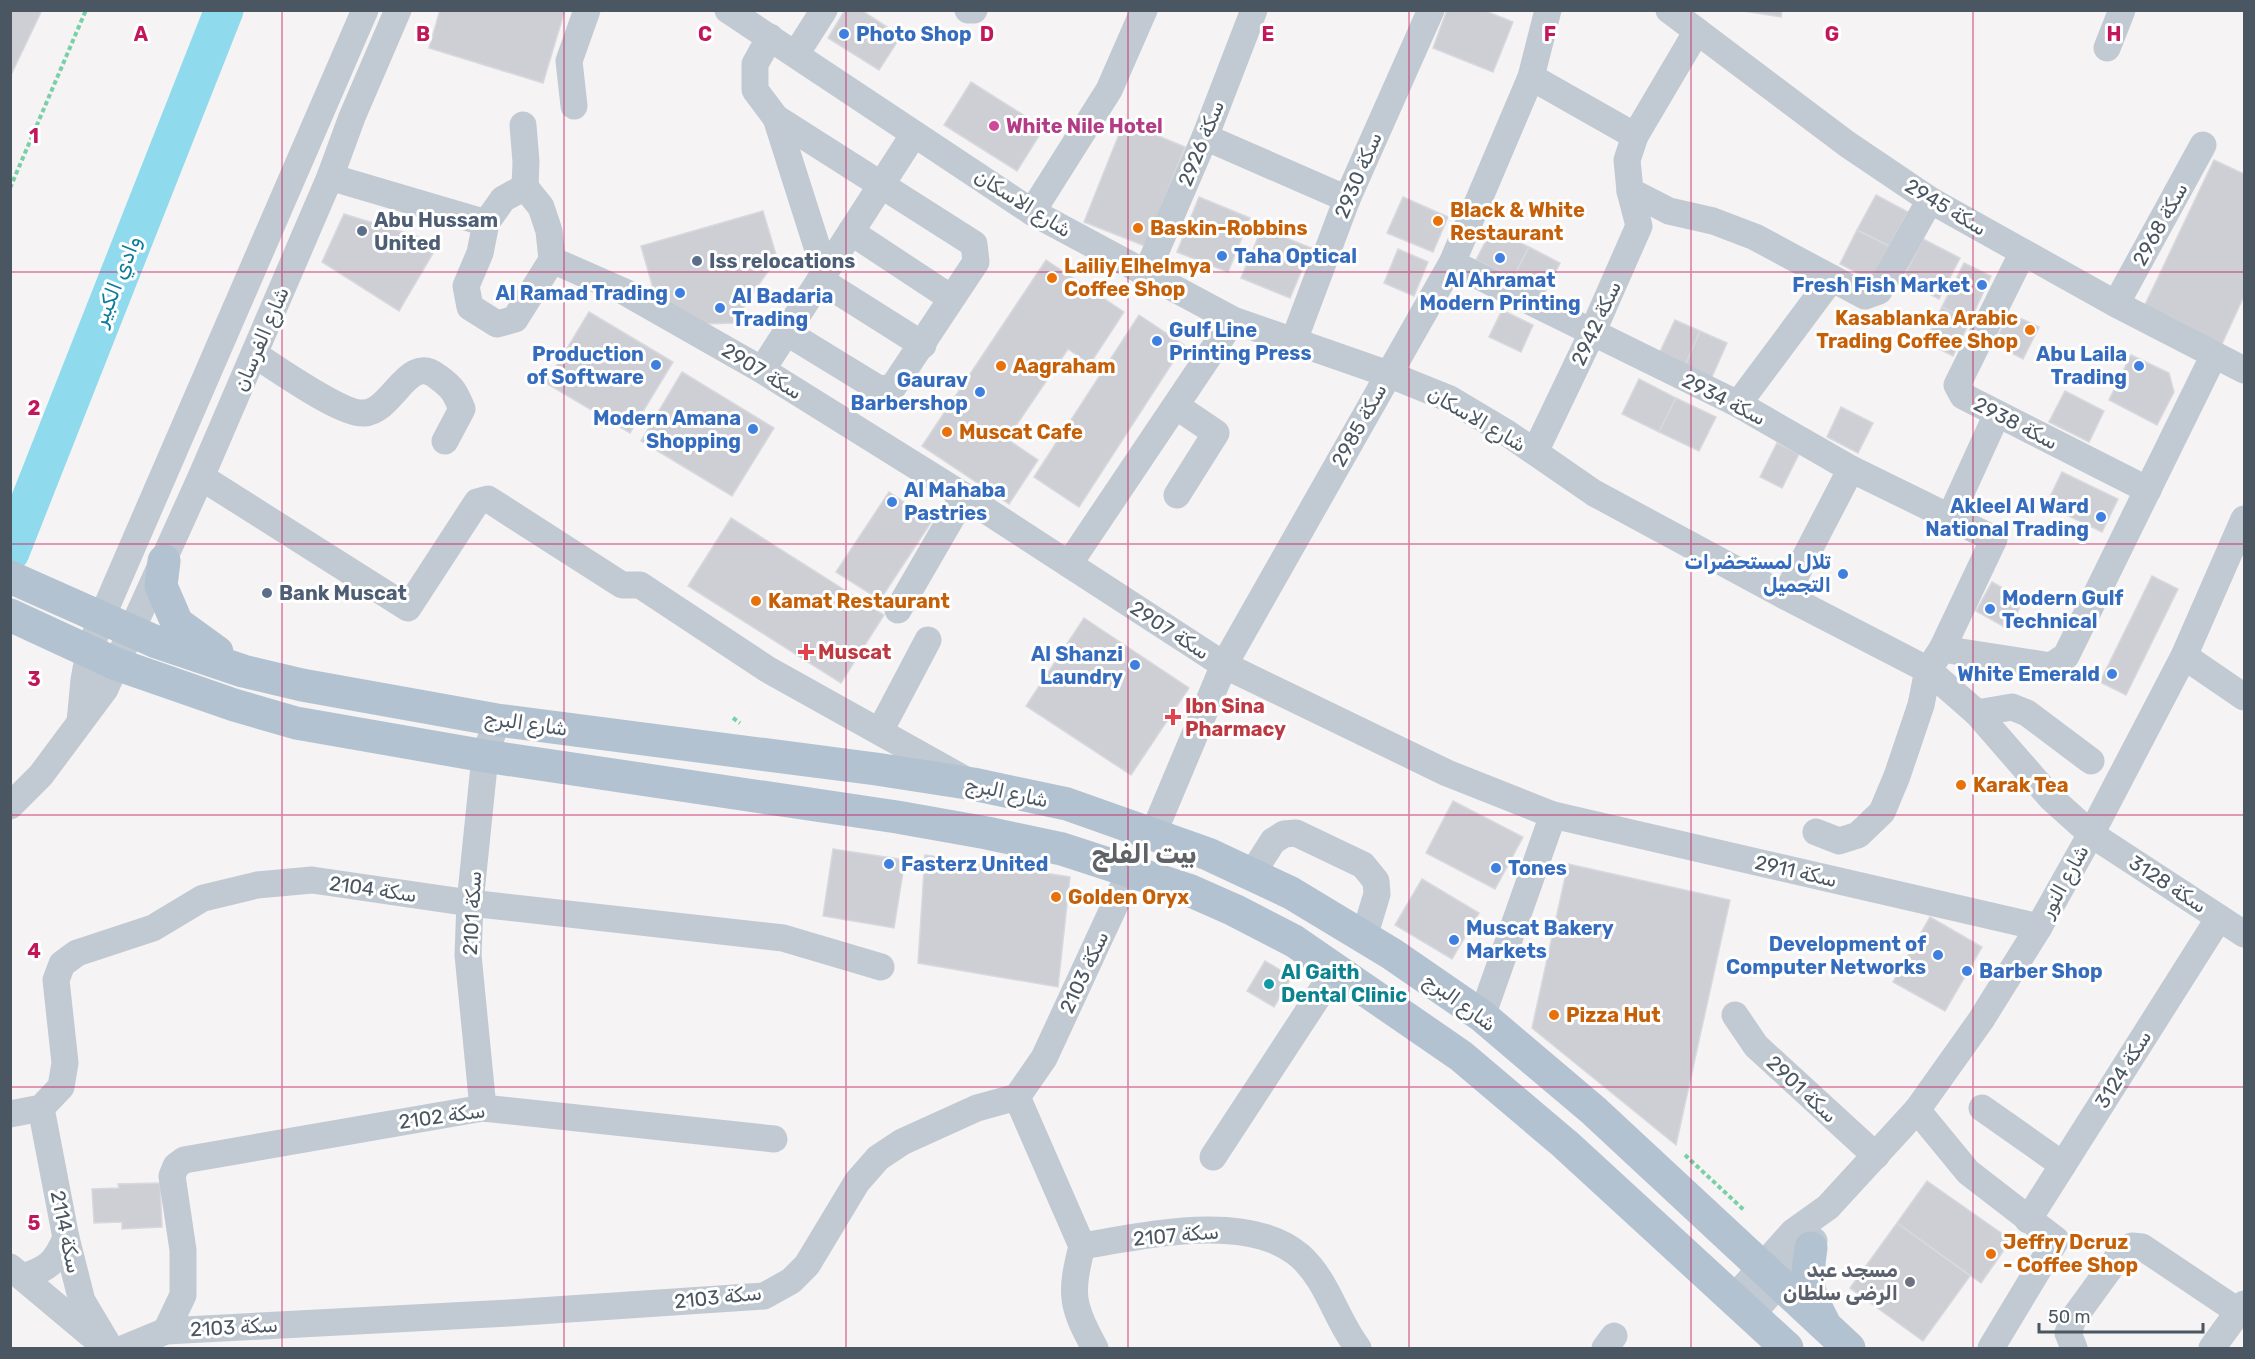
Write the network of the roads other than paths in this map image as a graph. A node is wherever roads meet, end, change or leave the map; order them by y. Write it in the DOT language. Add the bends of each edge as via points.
graph roads {
  1 [pos="365,10"];
  2 [pos="398,10"];
  3 [pos="587,10"];
  4 [pos="728,10"];
  5 [pos="824,10"];
  6 [pos="968,10"];
  7 [pos="974,10"];
  8 [pos="1144,10"];
  9 [pos="1254,10"];
  10 [pos="1431,10"];
  11 [pos="1548,10"];
  12 [pos="1669,10"];
  13 [pos="2122,10"];
  14 [pos="1697,31"];
  15 [pos="770,37"];
  16 [pos="2107,48"];
  17 [pos="796,54"];
  18 [pos="1531,77"];
  19 [pos="574,106"];
  20 [pos="776,118"];
  21 [pos="523,125"];
  22 [pos="914,134"];
  23 [pos="1635,136"];
  24 [pos="1205,137"];
  25 [pos="2203,145"];
  26 [pos="330,177"];
  27 [pos="880,186"];
  28 [pos="525,187"];
  29 [pos="1630,191"];
  30 [pos="1347,199"];
  31 [pos="1930,200"];
  32 [pos="1032,212"];
  33 [pos="486,223"];
  34 [pos="851,232"];
  35 [pos="2023,252"];
  36 [pos="552,260"];
  37 [pos="1452,262"];
  38 [pos="1146,274"];
  39 [pos="822,276"];
  40 [pos="1832,278"];
  41 [pos="951,298"];
  42 [pos="2116,304"];
  43 [pos="1233,320"];
  44 [pos="786,332"];
  45 [pos="1592,333"];
  46 [pos="1293,343"];
  47 [pos="923,345"];
  48 [pos="254,354"];
  49 [pos="2214,355"];
  50 [pos="762,370"];
  51 [pos="2244,370"];
  52 [pos="1388,374"];
  53 [pos="1738,404"];
  54 [pos="1176,406"];
  55 [pos="1997,414"];
  56 [pos="445,441"];
  57 [pos="1535,452"];
  58 [pos="1851,469"];
  59 [pos="201,477"];
  60 [pos="2148,490"];
  61 [pos="1177,495"];
  62 [pos="964,496"];
  63 [pos="1950,517"];
  64 [pos="2244,519"];
  65 [pos="164,561"];
  66 [pos="1069,564"];
  67 [pos="10,577"];
  68 [pos="1785,596"];
  69 [pos="898,610"];
  70 [pos="10,615"];
  71 [pos="102,617"];
  72 [pos="132,630"];
  73 [pos="928,640"];
  74 [pos="2184,656"];
  75 [pos="102,658"];
  76 [pos="1935,660"];
  77 [pos="1224,665"];
  78 [pos="243,671"];
  79 [pos="2244,697"];
  80 [pos="1977,713"];
  81 [pos="497,720"];
  82 [pos="880,731"];
  83 [pos="485,756"];
  84 [pos="2091,761"];
  85 [pos="973,784"];
  86 [pos="10,806"];
  87 [pos="1553,815"];
  88 [pos="1815,832"];
  89 [pos="1153,834"];
  90 [pos="2091,834"];
  91 [pos="1131,870"];
  92 [pos="1251,874"];
  93 [pos="470,903"];
  94 [pos="2218,918"];
  95 [pos="2039,927"];
  96 [pos="2244,934"];
  97 [pos="1364,937"];
  98 [pos="881,967"];
  99 [pos="1336,969"];
  100 [pos="1735,1015"];
  101 [pos="1482,1016"];
  102 [pos="1017,1097"];
  103 [pos="483,1107"];
  104 [pos="41,1108"];
  105 [pos="1982,1108"];
  106 [pos="1917,1110"];
  107 [pos="10,1114"];
  108 [pos="774,1139"];
  109 [pos="1876,1156"];
  110 [pos="1213,1157"];
  111 [pos="2062,1165"];
  112 [pos="1828,1207"];
  113 [pos="2028,1220"];
  114 [pos="66,1238"];
  115 [pos="1082,1246"];
  116 [pos="1811,1248"];
  117 [pos="17,1272"];
  118 [pos="1770,1276"];
  119 [pos="1742,1307"];
  120 [pos="2242,1308"];
  121 [pos="166,1331"];
  122 [pos="1838,1338"];
  123 [pos="109,1348"];
  124 [pos="125,1348"];
  125 [pos="1095,1348"];
  126 [pos="1358,1348"];
  127 [pos="1787,1348"];
  128 [pos="1991,1348"];
  129 [pos="2074,1348"];
  130 [pos="2212,1348"];
  1 -- 71 [label="street, شارع الفرسان"];
  2 -- 26 [label="street, شارع الفرسان"];
  3 -- 19 [label="street" via="569,61"];
  4 -- 15 [label="street, شارع الاسكان"];
  5 -- 17 [label="street"];
  6 -- 7 [label="street"];
  8 -- 32 [label="street" via="1109,90"];
  9 -- 24 [label="street, سكة 2926"];
  10 -- 30 [label="street, سكة 2930"];
  11 -- 18 [label="street, سكة 2985"];
  12 -- 14 [label="street, سكة 2945"];
  13 -- 16 [label="street"];
  14 -- 23 [label="street, سكة 2942"];
  14 -- 31 [label="street, سكة 2945" via="1847,144"];
  15 -- 17 [label="street, شارع الاسكان"];
  15 -- 20 [label="street" via="755,64 755,90"];
  17 -- 22 [label="street, شارع الاسكان"];
  18 -- 23 [label="street"];
  18 -- 37 [label="street, سكة 2985"];
  20 -- 27 [label="street"];
  20 -- 39 [label="street"];
  21 -- 28 [label="street"];
  22 -- 27 [label="street"];
  22 -- 32 [label="street, شارع الاسكان"];
  23 -- 29 [label="street, سكة 2942" via="1627,160"];
  24 -- 30 [label="street"];
  24 -- 38 [label="street, سكة 2926"];
  25 -- 42 [label="street, سكة 2968"];
  26 -- 33 [label="street"];
  26 -- 48 [label="street, شارع الفرسان"];
  27 -- 34 [label="street"];
  27 -- 41 [label="street" via="974,244 976,262"];
  28 -- 33 [label="street" via="503,199"];
  28 -- 36 [label="street" via="541,207"];
  29 -- 40 [label="street" via="1669,211 1713,221 1755,237"];
  29 -- 45 [label="street, سكة 2942" via="1639,226"];
  30 -- 46 [label="street, سكة 2930"];
  31 -- 35 [label="street, سكة 2945"];
  31 -- 40 [label="street" via="1879,291 1865,296"];
  32 -- 38 [label="street, شارع الاسكان"];
  33 -- 36 [label="street" via="480,253 466,286 470,307 497,324 515,319"];
  34 -- 39 [label="street"];
  34 -- 41 [label="street"];
  35 -- 42 [label="street, سكة 2945"];
  35 -- 55 [label="street, سكة 2938" via="1957,385 1963,396"];
  36 -- 50 [label="street, سكة 2907" via="625,292"];
  37 -- 45 [label="street, سكة 2934"];
  37 -- 52 [label="street, سكة 2985"];
  38 -- 43 [label="street, شارع الاسكان"];
  39 -- 44 [label="street"];
  39 -- 47 [label="street"];
  40 -- 53 [label="street"];
  41 -- 47 [label="street"];
  42 -- 49 [label="street, سكة 2945"];
  43 -- 46 [label="street, شارع الاسكان"];
  43 -- 54 [label="street"];
  44 -- 47 [label="street" via="879,388 893,387"];
  44 -- 50 [label="street"];
  45 -- 53 [label="street, سكة 2934"];
  45 -- 57 [label="street, سكة 2942"];
  46 -- 52 [label="street, شارع الاسكان"];
  48 -- 56 [label="street" via="337,405 363,414 380,409 418,371 431,371 454,389 462,409"];
  48 -- 59 [label="street, شارع الفرسان"];
  49 -- 51 [label="street, سكة 2945"];
  49 -- 60 [label="street"];
  50 -- 62 [label="street, سكة 2907"];
  52 -- 57 [label="street, شارع الاسكان" via="1450,399"];
  52 -- 77 [label="street, سكة 2985"];
  53 -- 58 [label="street, سكة 2934"];
  54 -- 61 [label="street" via="1216,434"];
  54 -- 66 [label="street"];
  55 -- 60 [label="street, سكة 2938"];
  55 -- 63 [label="street"];
  57 -- 68 [label="street, شارع الاسكان" via="1594,493"];
  58 -- 63 [label="street, سكة 2934"];
  58 -- 68 [label="street"];
  59 -- 65 [label="street, شارع الفرسان"];
  59 -- 82 [label="street" via="408,608 477,502 488,499 622,585 640,585 767,669"];
  60 -- 76 [label="street" via="2066,656 2051,666"];
  62 -- 66 [label="street, سكة 2907"];
  62 -- 69 [label="street"];
  63 -- 76 [label="street, سكة 2934" via="1994,539"];
  64 -- 74 [label="street, شارع النور"];
  65 -- 72 [label="street, شارع الفرسان"];
  65 -- 78 [label="main road" via="161,586 177,623"];
  66 -- 77 [label="street, سكة 2907"];
  67 -- 71 [label="main road, شارع البرج"];
  68 -- 76 [label="street, شارع الاسكان"];
  70 -- 75 [label="main road, شارع البرج"];
  71 -- 72 [label="main road, شارع البرج"];
  71 -- 75 [label="street, شارع الفرسان"];
  72 -- 75 [label="street, شارع الفرسان"];
  72 -- 78 [label="main road, شارع البرج"];
  73 -- 82 [label="street"];
  74 -- 79 [label="street"];
  74 -- 90 [label="street, شارع النور"];
  75 -- 83 [label="main road, شارع البرج" via="296,723"];
  75 -- 86 [label="street" via="84,680 80,723 41,775"];
  76 -- 80 [label="street, شارع الاسكان"];
  76 -- 88 [label="street" via="1882,812 1858,835 1839,841"];
  77 -- 87 [label="street, سكة 2911" via="1447,773"];
  77 -- 89 [label="street, سكة 2985"];
  78 -- 81 [label="main road, شارع البرج"];
  80 -- 84 [label="street" via="2012,707 2027,713"];
  80 -- 90 [label="street, شارع الاسكان" via="2050,798"];
  81 -- 83 [label="street, سكة 2101"];
  81 -- 85 [label="main road, شارع البرج"];
  82 -- 85 [label="street"];
  83 -- 91 [label="main road, شارع البرج" via="885,815 1062,849"];
  83 -- 93 [label="street, سكة 2101"];
  85 -- 89 [label="main road, شارع البرج" via="1067,804"];
  87 -- 95 [label="street, سكة 2911"];
  87 -- 101 [label="street"];
  89 -- 92 [label="main road, شارع البرج"];
  90 -- 94 [label="street, سكة 3128"];
  90 -- 95 [label="street, شارع النور"];
  91 -- 99 [label="main road, شارع البرج" via="1234,910 1294,941"];
  91 -- 102 [label="street, سكة 2103" via="1044,1058"];
  92 -- 97 [label="main road, شارع البرج"];
  92 -- 97 [label="street" via="1273,841 1296,833 1363,865 1376,880 1377,894"];
  93 -- 98 [label="street, سكة 2104" via="783,938"];
  93 -- 103 [label="street, سكة 2101" via="468,955"];
  93 -- 104 [label="street, سكة 2104" via="312,880 257,885 203,898 153,928 77,953 62,964 56,980 65,1063 61,1087"];
  94 -- 96 [label="street, سكة 3128"];
  94 -- 111 [label="street, سكة 3124"];
  95 -- 106 [label="street, شارع النور" via="1981,1020"];
  97 -- 101 [label="main road, شارع البرج"];
  99 -- 110 [label="street"];
  99 -- 119 [label="main road, شارع البرج" via="1461,1056 1565,1144"];
  100 -- 109 [label="street, سكة 2901" via="1756,1046"];
  101 -- 118 [label="main road, شارع البرج" via="1593,1110"];
  102 -- 115 [label="street"];
  102 -- 121 [label="street, سكة 2103" via="977,1108 902,1142 878,1158 858,1182 807,1265 791,1281 764,1296"];
  103 -- 108 [label="street, سكة 2102"];
  103 -- 121 [label="street, سكة 2102" via="184,1160 172,1176 183,1250 183,1295"];
  104 -- 107 [label="street"];
  104 -- 114 [label="street, سكة 2114"];
  105 -- 111 [label="street"];
  106 -- 109 [label="street, شارع النور"];
  106 -- 113 [label="street" via="1968,1172"];
  109 -- 112 [label="street, شارع النور"];
  111 -- 113 [label="street, سكة 3124"];
  112 -- 116 [label="street, شارع النور"];
  112 -- 118 [label="street, شارع النور" via="1794,1232"];
  113 -- 128 [label="street" via="2056,1240"];
  114 -- 117 [label="street" via="57,1258 45,1269"];
  114 -- 123 [label="street, سكة 2114" via="82,1301"];
  115 -- 125 [label="street" via="1074,1298"];
  115 -- 126 [label="street, سكة 2107" via="1214,1229 1272,1238 1300,1256 1319,1279"];
  116 -- 118 [label="street, شارع النور"];
  116 -- 122 [label="main road" via="1808,1289"];
  117 -- 123 [label="street"];
  118 -- 119 [label="street, شارع النور"];
  118 -- 122 [label="main road, شارع البرج"];
  119 -- 127 [label="main road, شارع البرج"];
  120 -- 129 [label="street" via="2142,1247 2132,1246 2121,1253 2073,1319 2068,1333"];
  120 -- 130 [label="street"];
  121 -- 124 [label="street, سكة 2103"];
}
